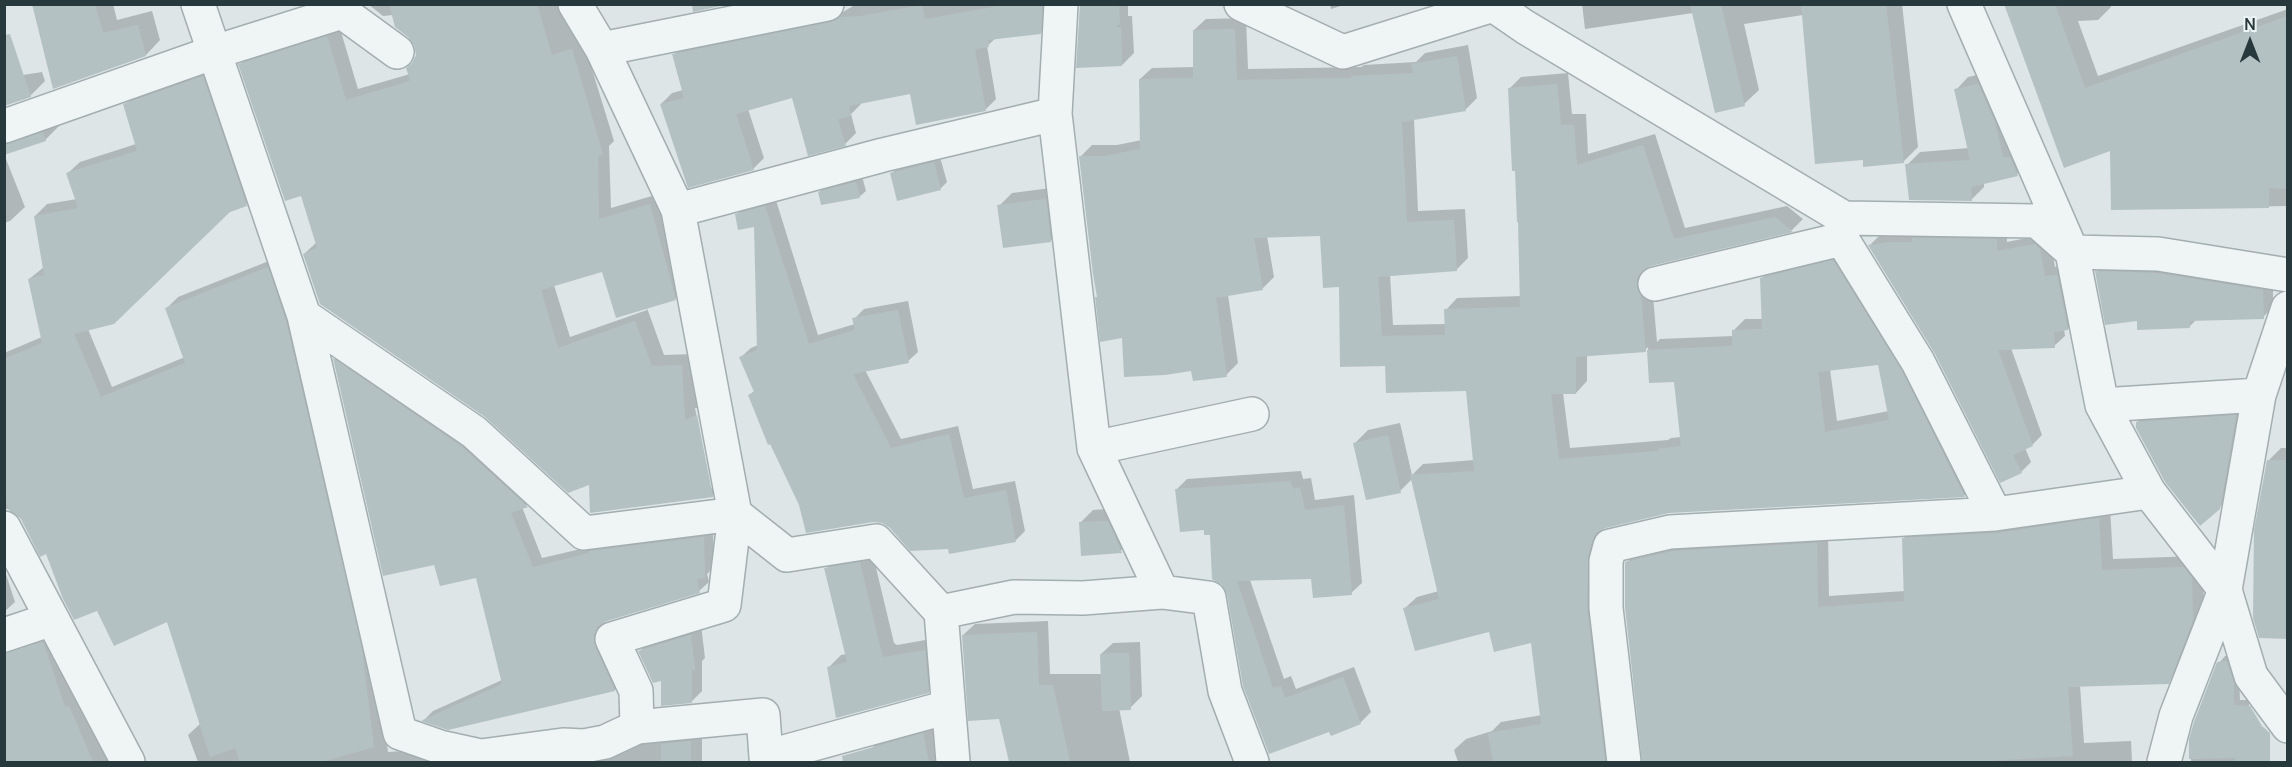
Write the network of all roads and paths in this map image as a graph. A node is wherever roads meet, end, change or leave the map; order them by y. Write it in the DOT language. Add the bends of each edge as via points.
graph roads {
  1 [pos="198,4"];
  2 [pos="575,4"];
  3 [pos="828,4"];
  4 [pos="1061,4"];
  5 [pos="1241,4"];
  6 [pos="1964,4"];
  7 [pos="343,8"];
  8 [pos="1523,16"];
  9 [pos="602,49"];
  10 [pos="215,52"];
  11 [pos="397,52"];
  12 [pos="1054,114"];
  13 [pos="5,126"];
  14 [pos="678,210"];
  15 [pos="1843,229"];
  16 [pos="2072,252"];
  17 [pos="2288,275"];
  18 [pos="1654,284"];
  19 [pos="2288,308"];
  20 [pos="304,316"];
  21 [pos="2259,395"];
  22 [pos="2102,405"];
  23 [pos="1252,414"];
  24 [pos="1094,448"];
  25 [pos="2149,492"];
  26 [pos="735,514"];
  27 [pos="1995,514"];
  28 [pos="4,528"];
  29 [pos="2225,590"];
  30 [pos="1162,592"];
  31 [pos="940,612"];
  32 [pos="52,619"];
  33 [pos="4,635"];
  34 [pos="948,707"];
  35 [pos="2288,726"];
  36 [pos="638,727"];
  37 [pos="607,752"];
  38 [pos="128,762"];
  39 [pos="953,762"];
  40 [pos="1252,762"];
  41 [pos="1624,762"];
  42 [pos="2164,762"];
  1 -- 10 [label="street"];
  2 -- 9 [label="street"];
  3 -- 9 [label="street"];
  4 -- 12 [label="street"];
  5 -- 8 [label="street" via="1343,52 1493,5"];
  6 -- 16 [label="street"];
  7 -- 10 [label="street"];
  7 -- 11 [label="street"];
  8 -- 15 [label="street"];
  9 -- 14 [label="street"];
  10 -- 13 [label="street"];
  10 -- 20 [label="street"];
  12 -- 14 [label="street"];
  12 -- 24 [label="street"];
  14 -- 26 [label="street"];
  15 -- 16 [label="street" via="2037,221"];
  15 -- 18 [label="street"];
  15 -- 27 [label="street" via="1918,362"];
  16 -- 17 [label="street" via="2158,254"];
  16 -- 22 [label="street"];
  19 -- 21 [label="street"];
  20 -- 26 [label="street" via="474,432 585,533"];
  20 -- 37 [label="street" via="400,734 481,756"];
  21 -- 22 [label="street"];
  21 -- 29 [label="street"];
  22 -- 25 [label="street"];
  23 -- 24 [label="street"];
  24 -- 30 [label="street"];
  25 -- 27 [label="street"];
  25 -- 29 [label="street"];
  26 -- 31 [label="street" via="787,555 876,541"];
  26 -- 36 [label="street" via="724,605 612,639 636,691"];
  27 -- 41 [label="street" via="1670,532 1610,546 1606,561 1606,608"];
  28 -- 32 [label="street"];
  29 -- 35 [label="street" via="2251,676"];
  29 -- 42 [label="street" via="2176,717"];
  30 -- 31 [label="street" via="1083,598 1014,597"];
  30 -- 40 [label="street" via="1209,598 1225,691"];
  31 -- 34 [label="street"];
  32 -- 33 [label="street"];
  32 -- 38 [label="street"];
  34 -- 36 [label="street" via="766,757 762,715"];
  34 -- 39 [label="street"];
  36 -- 37 [label="street"];
}
